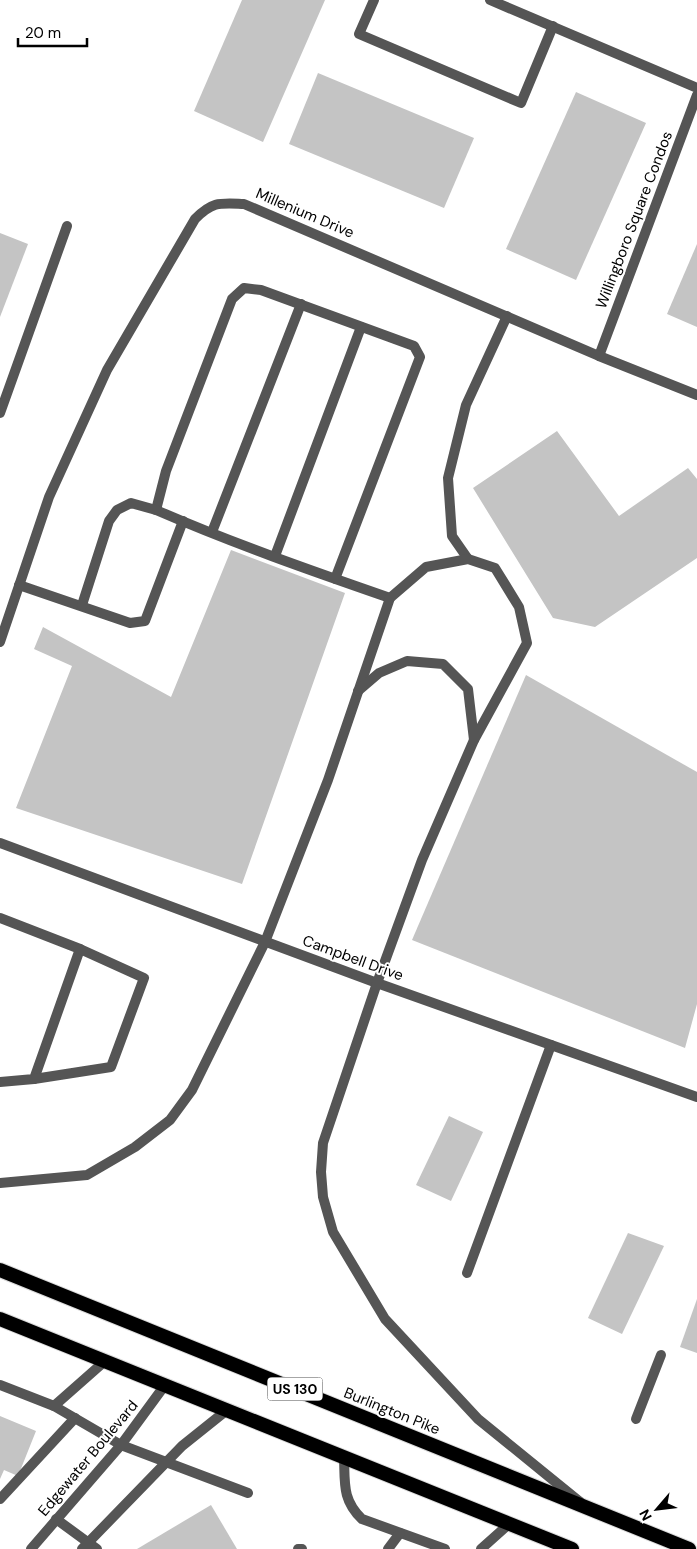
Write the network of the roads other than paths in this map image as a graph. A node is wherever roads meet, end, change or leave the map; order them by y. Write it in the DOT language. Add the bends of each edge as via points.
graph roads {
  1 [pos="374,0"];
  2 [pos="490,0"];
  3 [pos="553,26"];
  4 [pos="697,88"];
  5 [pos="697,95"];
  6 [pos="67,226"];
  7 [pos="301,304"];
  8 [pos="507,316"];
  9 [pos="361,326"];
  10 [pos="599,356"];
  11 [pos="697,395"];
  12 [pos="0,414"];
  13 [pos="156,510"];
  14 [pos="183,521"];
  15 [pos="212,532"];
  16 [pos="275,556"];
  17 [pos="468,559"];
  18 [pos="336,579"];
  19 [pos="19,585"];
  20 [pos="390,598"];
  21 [pos="82,605"];
  22 [pos="0,642"];
  23 [pos="358,691"];
  24 [pos="474,740"];
  25 [pos="0,843"];
  26 [pos="0,918"];
  27 [pos="265,942"];
  28 [pos="80,948"];
  29 [pos="377,983"];
  30 [pos="552,1045"];
  31 [pos="34,1079"];
  32 [pos="0,1082"];
  33 [pos="697,1097"];
  34 [pos="0,1183"];
  35 [pos="0,1270"];
  36 [pos="467,1273"];
  37 [pos="0,1319"];
  38 [pos="661,1355"];
  39 [pos="105,1361"];
  40 [pos="0,1385"];
  41 [pos="165,1386"];
  42 [pos="54,1406"];
  43 [pos="227,1410"];
  44 [pos="75,1418"];
  45 [pos="636,1419"];
  46 [pos="121,1445"];
  47 [pos="344,1457"];
  48 [pos="165,1463"];
  49 [pos="248,1493"];
  50 [pos="0,1499"];
  51 [pos="589,1508"];
  52 [pos="56,1519"];
  53 [pos="509,1524"];
  54 [pos="400,1533"];
  55 [pos="557,1546"];
  56 [pos="89,1547"];
  57 [pos="31,1549"];
  58 [pos="388,1549"];
  59 [pos="445,1549"];
  60 [pos="481,1549"];
  61 [pos="572,1549"];
  62 [pos="689,1549"];
  1 -- 3 [label="street" via="359,34 521,103"];
  2 -- 3 [label="street"];
  3 -- 4 [label="street"];
  5 -- 10 [label="street, Willingboro Square Condos"];
  6 -- 12 [label="street"];
  7 -- 9 [label="street"];
  7 -- 13 [label="street" via="261,290 244,288 232,299 166,471"];
  7 -- 15 [label="street"];
  8 -- 10 [label="street, Millenium Drive"];
  8 -- 17 [label="street" via="466,405 448,478 452,536"];
  8 -- 19 [label="street, Millenium Drive" via="244,204 216,202 195,219 106,370 49,497"];
  9 -- 16 [label="street"];
  9 -- 18 [label="street" via="414,346 420,357"];
  10 -- 11 [label="street, Millenium Drive"];
  13 -- 14 [label="street"];
  13 -- 21 [label="street" via="130,503 117,510 109,520"];
  14 -- 15 [label="street"];
  14 -- 21 [label="street" via="145,621 130,623"];
  15 -- 16 [label="street"];
  16 -- 18 [label="street"];
  17 -- 20 [label="street" via="426,567"];
  17 -- 24 [label="street" via="495,568 519,607 526,643"];
  18 -- 20 [label="street"];
  19 -- 21 [label="street"];
  19 -- 22 [label="street, Millenium Drive"];
  20 -- 23 [label="street"];
  23 -- 24 [label="street" via="379,673 407,660 443,664 468,689"];
  23 -- 27 [label="street" via="328,780"];
  24 -- 29 [label="street" via="422,860"];
  25 -- 27 [label="street, Campbell Drive"];
  26 -- 28 [label="street"];
  27 -- 29 [label="street, Campbell Drive"];
  27 -- 34 [label="street" via="192,1090 170,1120 135,1147 88,1175"];
  28 -- 31 [label="street"];
  28 -- 31 [label="street" via="144,978 112,1067"];
  29 -- 30 [label="street, Campbell Drive"];
  29 -- 51 [label="street" via="323,1143 323,1197 333,1232 385,1319 478,1420"];
  30 -- 33 [label="street, Campbell Drive"];
  30 -- 36 [label="street"];
  31 -- 32 [label="street"];
  35 -- 51 [label="highway, Burlington Pike / US 130"];
  37 -- 39 [label="highway"];
  38 -- 45 [label="street"];
  39 -- 41 [label="highway"];
  39 -- 42 [label="street"];
  40 -- 42 [label="street"];
  41 -- 43 [label="highway"];
  41 -- 46 [label="street, Edgewater Boulevard"];
  42 -- 44 [label="street"];
  43 -- 47 [label="highway"];
  43 -- 48 [label="street"];
  44 -- 46 [label="street"];
  44 -- 50 [label="street"];
  46 -- 48 [label="street"];
  46 -- 52 [label="street, Edgewater Boulevard"];
  47 -- 53 [label="highway"];
  47 -- 54 [label="street" via="346,1494 352,1509 362,1519"];
  48 -- 49 [label="street"];
  48 -- 56 [label="street"];
  51 -- 62 [label="highway, Burlington Pike / US 130"];
  52 -- 56 [label="street"];
  52 -- 57 [label="street, Edgewater Boulevard"];
  53 -- 55 [label="highway"];
  53 -- 60 [label="street"];
  54 -- 58 [label="street"];
  54 -- 59 [label="street"];
  55 -- 61 [label="highway"];
}
